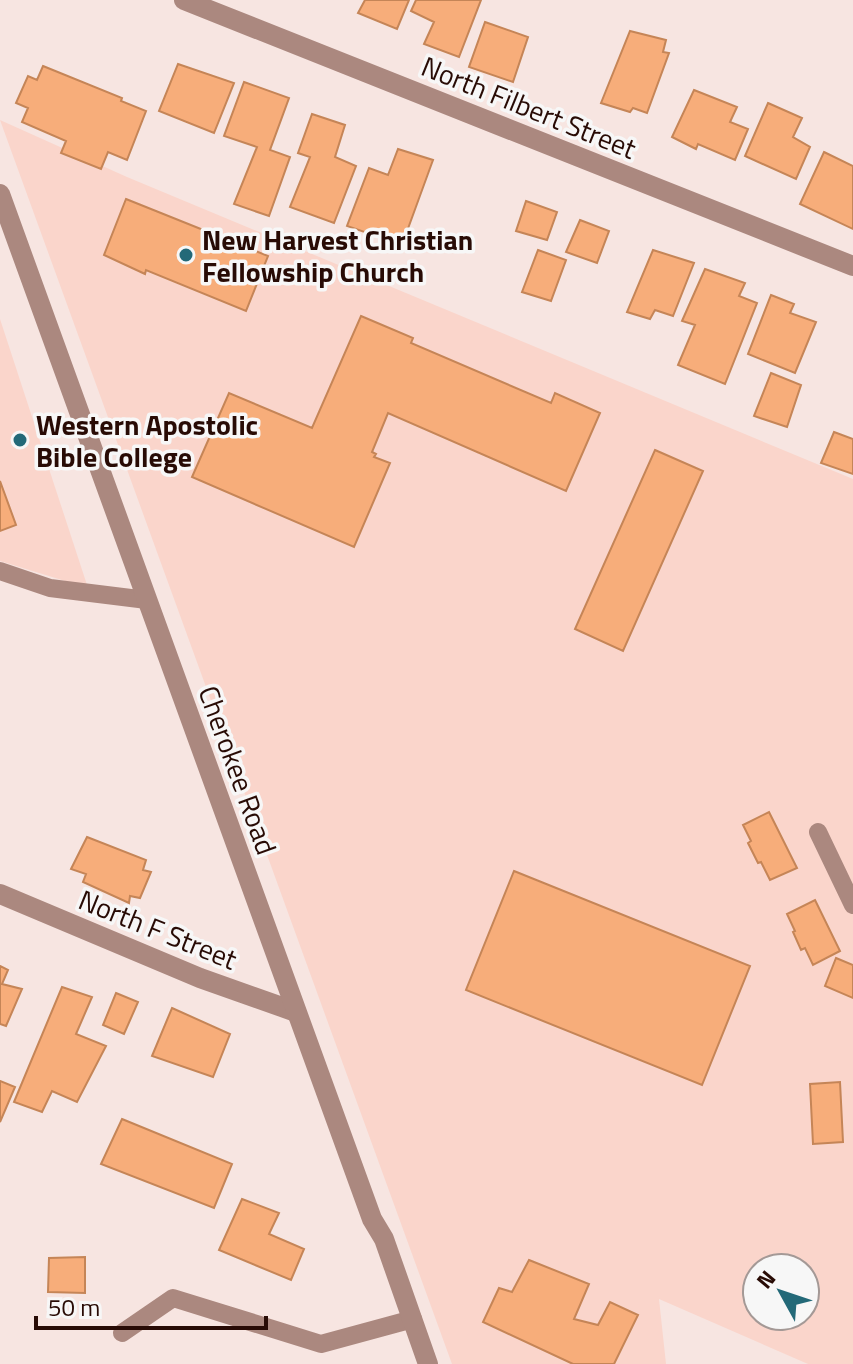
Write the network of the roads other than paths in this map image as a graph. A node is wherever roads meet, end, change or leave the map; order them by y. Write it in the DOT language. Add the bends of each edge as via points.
graph roads {
  1 [pos="184,0"];
  2 [pos="0,194"];
  3 [pos="853,266"];
  4 [pos="0,571"];
  5 [pos="147,600"];
  6 [pos="818,832"];
  7 [pos="0,894"];
  8 [pos="853,905"];
  9 [pos="296,1012"];
  10 [pos="413,1319"];
  11 [pos="122,1333"];
  12 [pos="428,1364"];
  1 -- 3 [label="street, North Filbert Street"];
  2 -- 5 [label="street, Cherokee Road"];
  4 -- 5 [label="lane" via="50,588"];
  5 -- 9 [label="street, Cherokee Road"];
  6 -- 8 [label="lane"];
  7 -- 9 [label="street, North F Street"];
  9 -- 10 [label="street, Cherokee Road"];
  10 -- 11 [label="lane" via="321,1344 173,1298"];
  10 -- 12 [label="street, Cherokee Road"];
}
